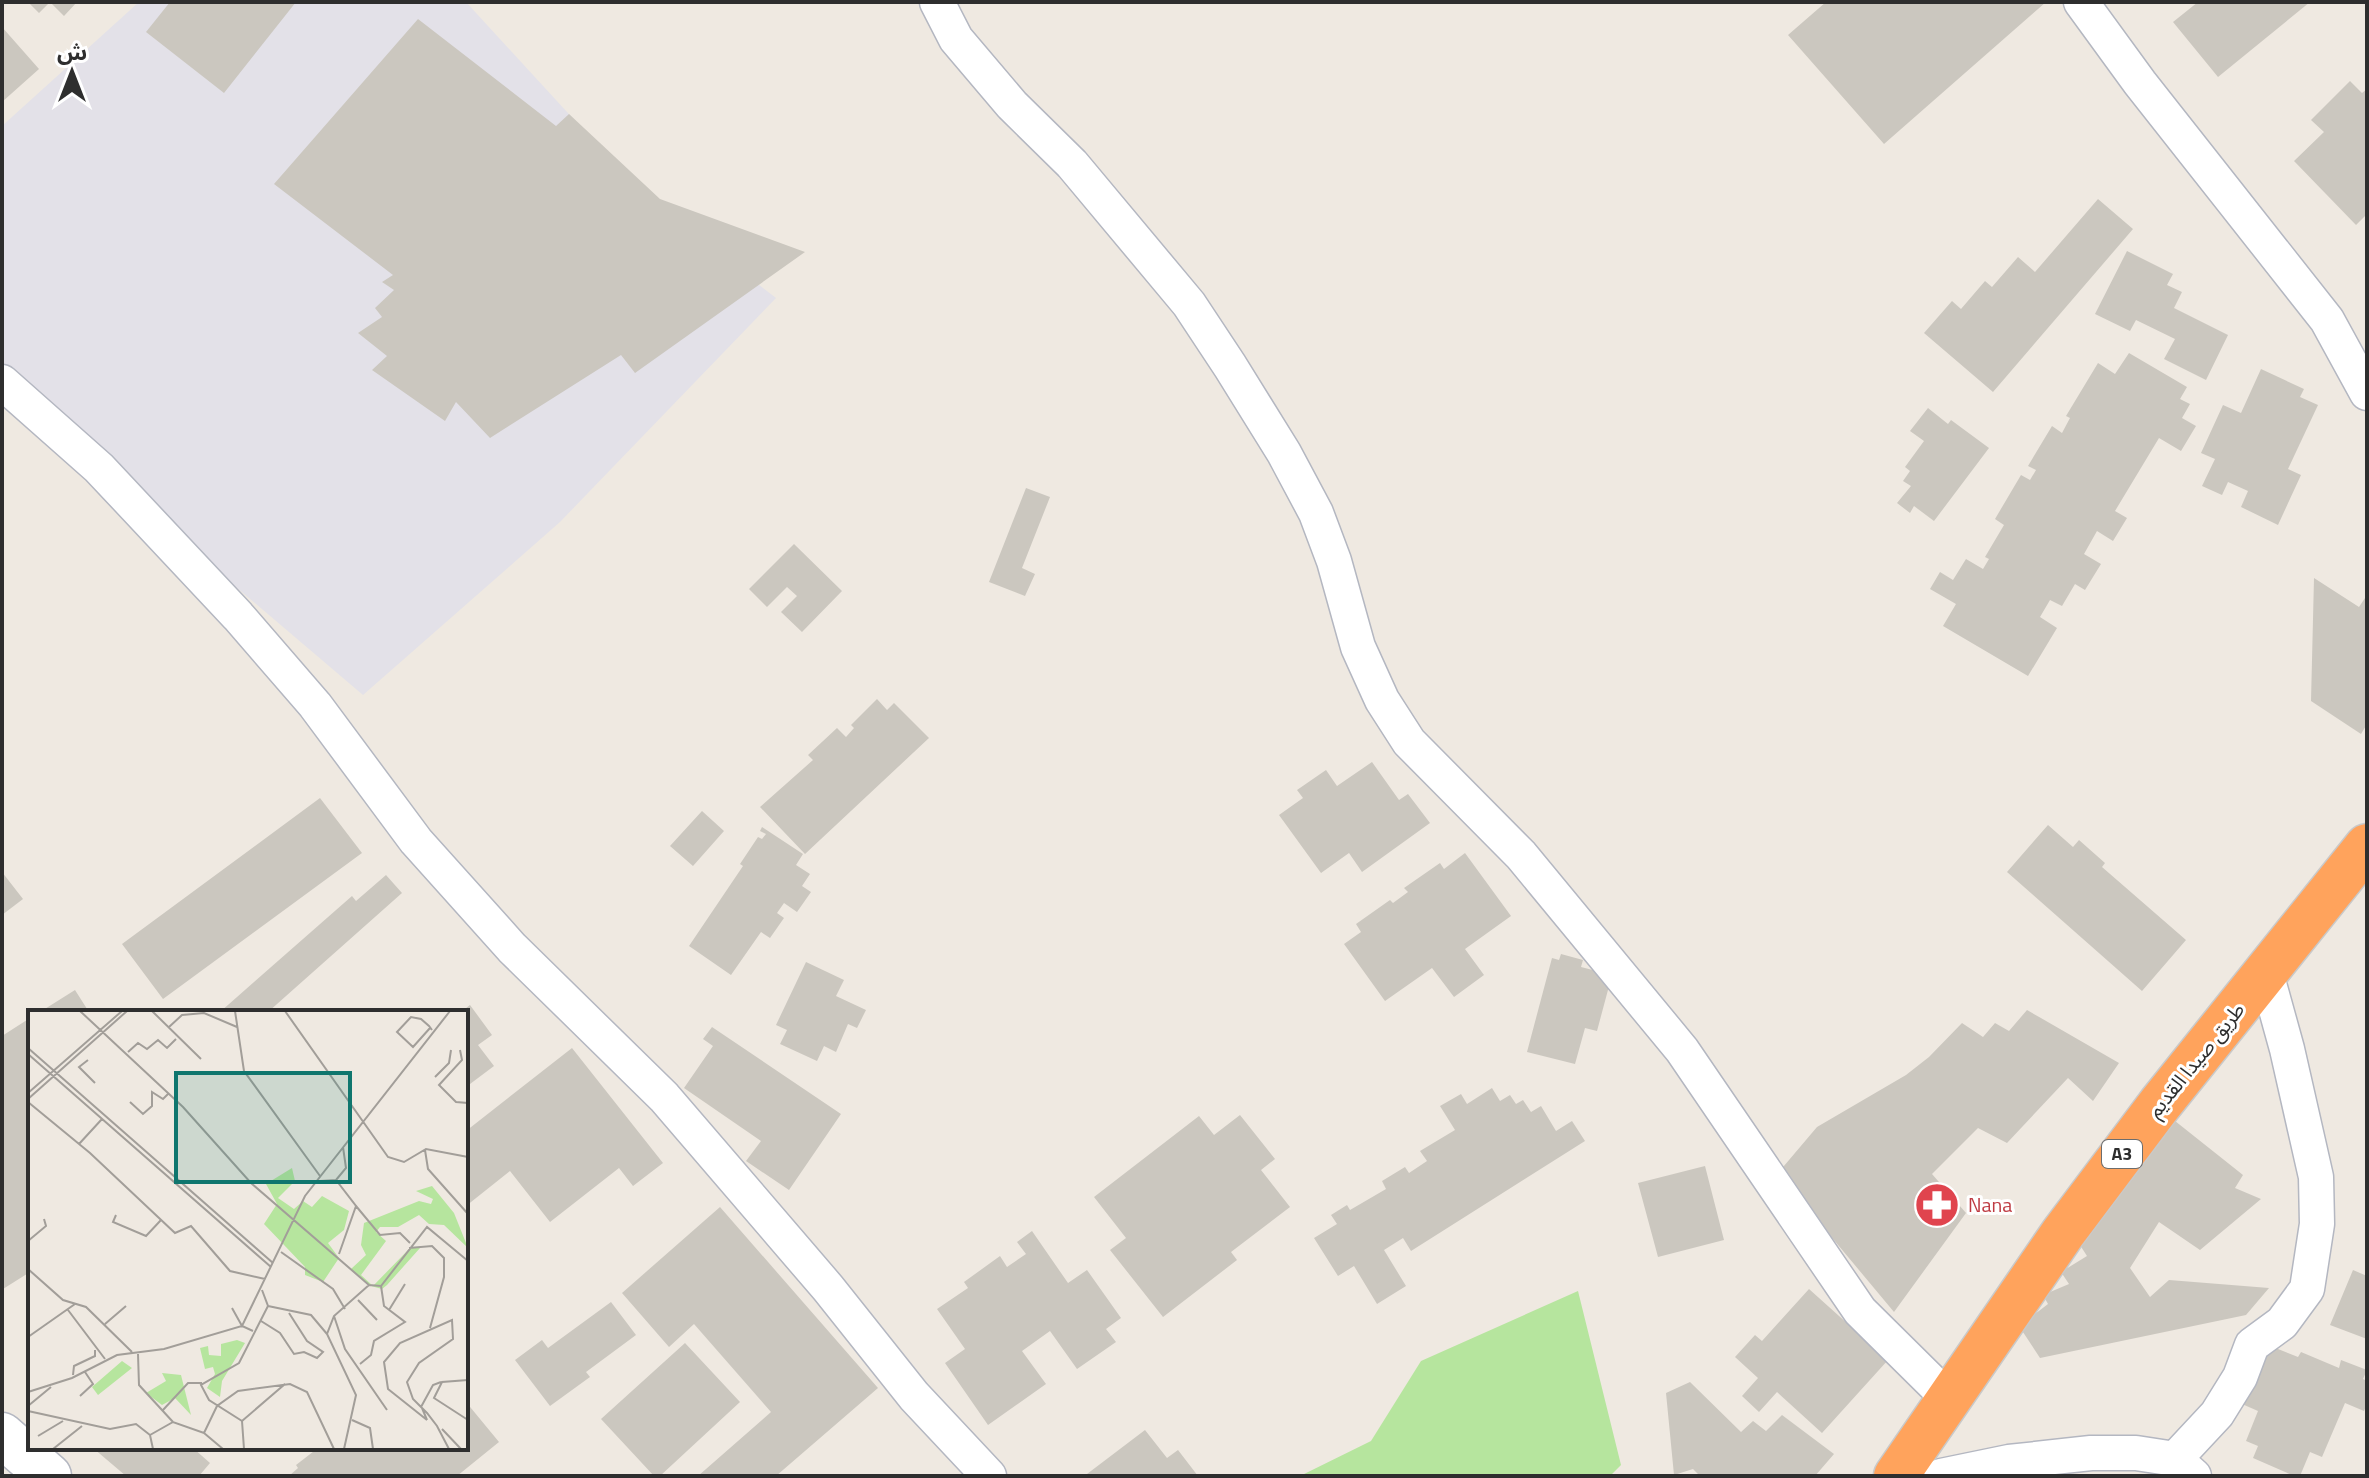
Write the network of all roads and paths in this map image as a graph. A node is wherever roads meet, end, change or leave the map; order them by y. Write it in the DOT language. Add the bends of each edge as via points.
graph roads {
  1 [pos="937,2"];
  2 [pos="2081,2"];
  3 [pos="2,382"];
  4 [pos="2367,393"];
  5 [pos="2367,846"];
  6 [pos="2266,973"];
  7 [pos="1950,1400"];
  8 [pos="2,1435"];
  9 [pos="2184,1468"];
  10 [pos="49,1476"];
  11 [pos="989,1476"];
  12 [pos="1896,1476"];
  13 [pos="1941,1476"];
  1 -- 7 [label="street" via="956,39 1072,164 1189,304 1230,366 1316,513 1358,647 1409,742 1521,855 1682,1050 1860,1311"];
  2 -- 4 [label="street" via="2327,320"];
  3 -- 11 [label="street" via="99,468 238,616 315,705 426,851 512,948 664,1097 914,1396"];
  5 -- 6 [label="highway, طريق صيدا القديم / A3"];
  6 -- 7 [label="highway, طريق صيدا القديم / A3" via="2063,1233"];
  6 -- 9 [label="street" via="2316,1177 2317,1224 2307,1289 2282,1323 2252,1345 2240,1377"];
  7 -- 12 [label="highway, طريق صيدا القديم / A3"];
  8 -- 10 [label="street"];
  9 -- 13 [label="street" via="2136,1453 2091,1453"];
}
